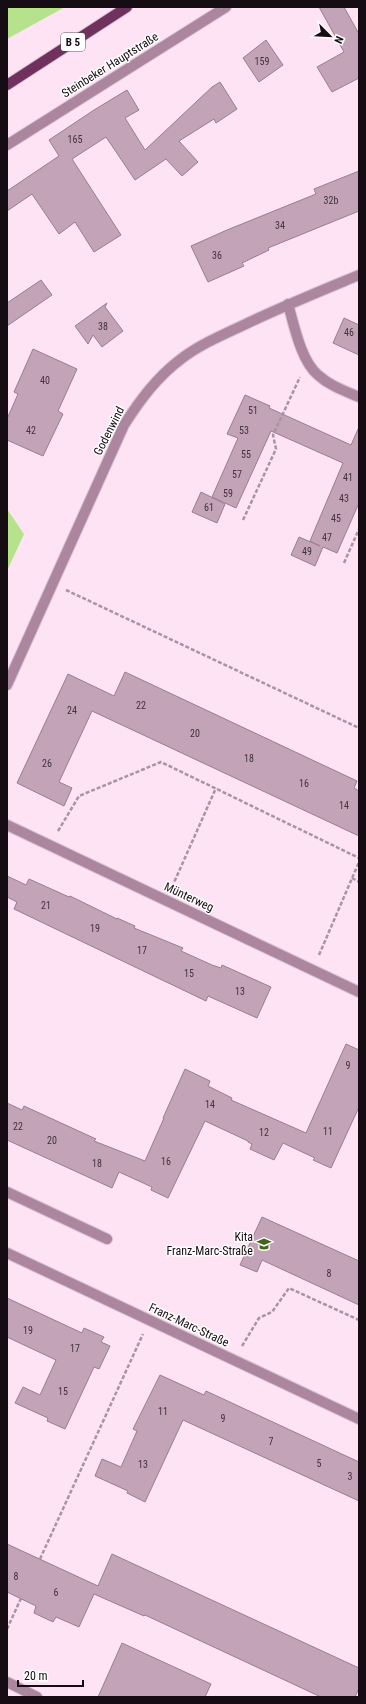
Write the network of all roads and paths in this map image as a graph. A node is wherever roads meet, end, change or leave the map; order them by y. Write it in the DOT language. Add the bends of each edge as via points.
graph roads {
  1 [pos="127,7"];
  2 [pos="226,7"];
  3 [pos="19,77"];
  4 [pos="7,80"];
  5 [pos="7,85"];
  6 [pos="7,145"];
  7 [pos="359,275"];
  8 [pos="288,304"];
  9 [pos="307,360"];
  10 [pos="359,397"];
  11 [pos="243,520"];
  12 [pos="359,529"];
  13 [pos="344,563"];
  14 [pos="54,584"];
  15 [pos="7,685"];
  16 [pos="359,728"];
  17 [pos="216,788"];
  18 [pos="7,825"];
  19 [pos="49,845"];
  20 [pos="359,858"];
  21 [pos="359,862"];
  22 [pos="352,878"];
  23 [pos="359,882"];
  24 [pos="166,901"];
  25 [pos="312,970"];
  26 [pos="359,992"];
  27 [pos="7,1192"];
  28 [pos="107,1239"];
  29 [pos="7,1253"];
  30 [pos="150,1320"];
  31 [pos="359,1320"];
  32 [pos="234,1360"];
  33 [pos="359,1419"];
  34 [pos="40,1559"];
  35 [pos="22,1596"];
  36 [pos="7,1629"];
  37 [pos="7,1682"];
  38 [pos="37,1697"];
  1 -- 3 [label="main road, B 5"];
  2 -- 6 [label="street, Steinbeker Hauptstraße"];
  3 -- 4 [label="main road"];
  3 -- 5 [label="main road, B 5"];
  7 -- 8 [label="street, Godenwind"];
  8 -- 9 [label="street"];
  8 -- 14 [label="street, Godenwind" via="216,338 181,359 156,381 124,425"];
  9 -- 10 [label="street" via="317,374 333,386"];
  9 -- 11 [label="path" via="273,436 276,449"];
  12 -- 13 [label="path"];
  14 -- 15 [label="street, Godenwind"];
  14 -- 16 [label="path"];
  17 -- 19 [label="path" via="161,762 79,796"];
  17 -- 20 [label="path"];
  17 -- 24 [label="path"];
  18 -- 19 [label="street, Münterweg"];
  19 -- 24 [label="street, Münterweg"];
  21 -- 22 [label="path"];
  22 -- 23 [label="path"];
  22 -- 25 [label="path"];
  24 -- 25 [label="street, Münterweg"];
  25 -- 26 [label="street, Münterweg"];
  27 -- 28 [label="street"];
  29 -- 30 [label="street, Franz-Marc-Straße"];
  30 -- 32 [label="street, Franz-Marc-Straße"];
  30 -- 34 [label="path"];
  31 -- 32 [label="path" via="289,1288 272,1312 259,1318"];
  32 -- 33 [label="street, Franz-Marc-Straße"];
  35 -- 36 [label="path"];
  37 -- 38 [label="street"];
}
